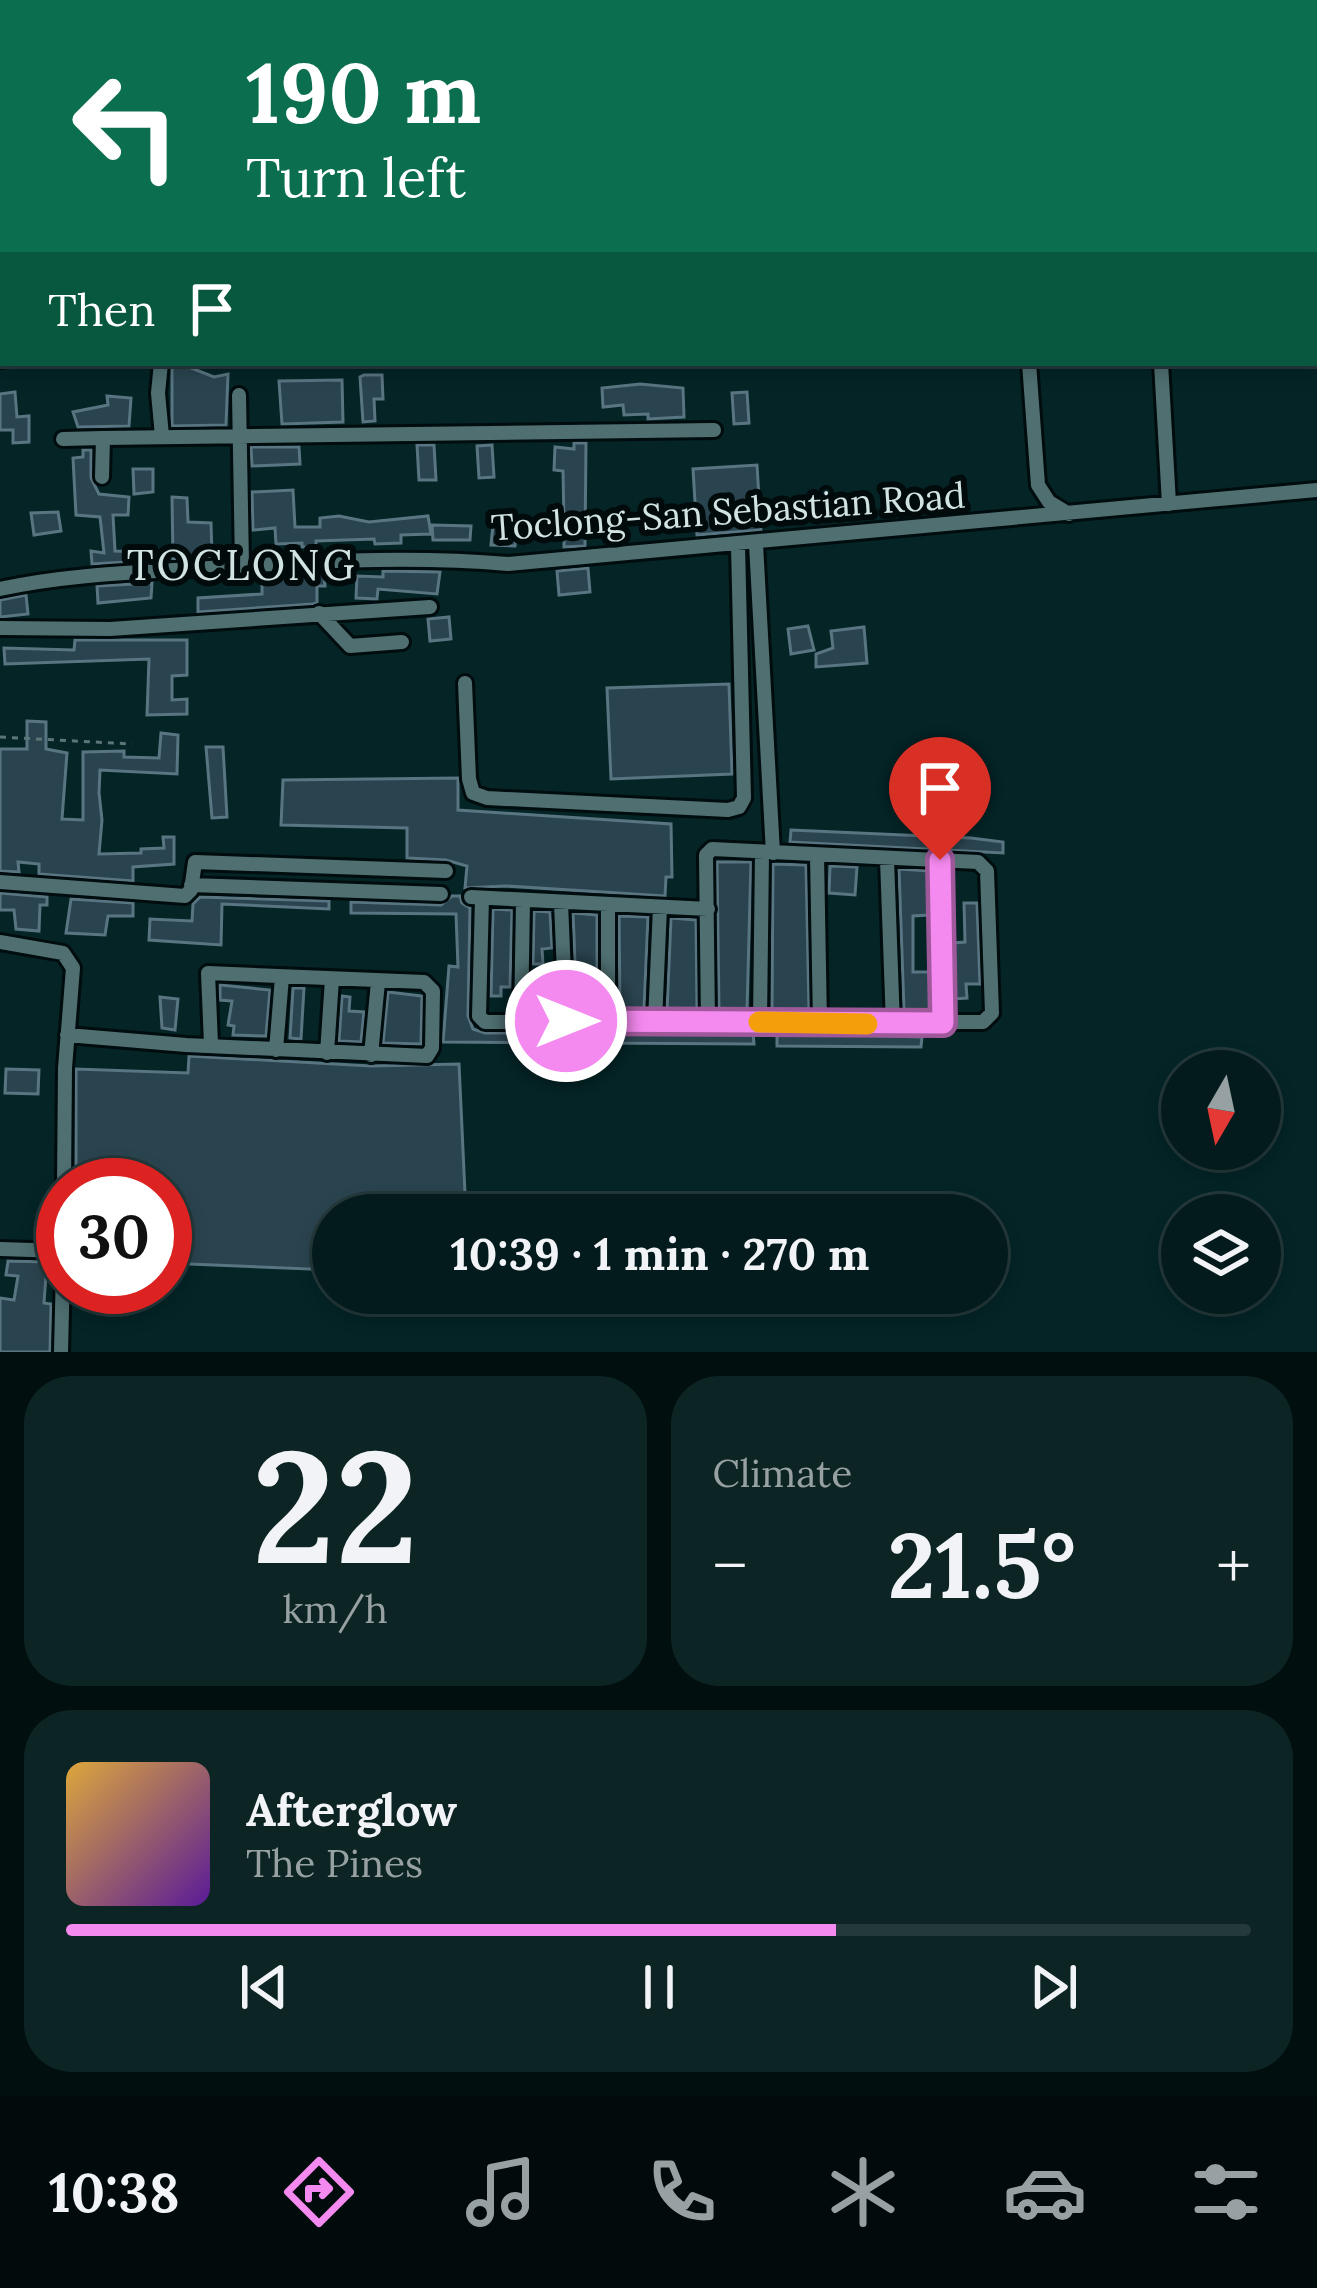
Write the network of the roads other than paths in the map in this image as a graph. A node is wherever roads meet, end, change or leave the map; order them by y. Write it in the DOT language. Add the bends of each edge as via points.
graph roads {
  1 [pos="161,366"];
  2 [pos="1029,366"];
  3 [pos="1161,366"];
  4 [pos="238,395"];
  5 [pos="714,430"];
  6 [pos="162,436"];
  7 [pos="238,436"];
  8 [pos="103,438"];
  9 [pos="63,440"];
  10 [pos="102,477"];
  11 [pos="1317,490"];
  12 [pos="1168,504"];
  13 [pos="1070,514"];
  14 [pos="756,544"];
  15 [pos="738,546"];
  16 [pos="242,565"];
  17 [pos="0,590"];
  18 [pos="430,607"];
  19 [pos="319,614"];
  20 [pos="0,628"];
  21 [pos="402,642"];
  22 [pos="465,683"];
  23 [pos="768,852"];
  24 [pos="817,855"];
  25 [pos="886,859"];
  26 [pos="940,860"];
  27 [pos="446,871"];
  28 [pos="0,882"];
  29 [pos="191,885"];
  30 [pos="441,895"];
  31 [pos="523,901"];
  32 [pos="561,903"];
  33 [pos="608,905"];
  34 [pos="660,907"];
  35 [pos="708,909"];
  36 [pos="0,942"];
  37 [pos="282,977"];
  38 [pos="332,980"];
  39 [pos="378,982"];
  40 [pos="521,1021"];
  41 [pos="566,1021"];
  42 [pos="608,1021"];
  43 [pos="656,1021"];
  44 [pos="708,1022"];
  45 [pos="760,1022"];
  46 [pos="820,1023"];
  47 [pos="943,1023"];
  48 [pos="893,1025"];
  49 [pos="67,1035"];
  50 [pos="211,1044"];
  51 [pos="276,1050"];
  52 [pos="327,1053"];
  53 [pos="370,1055"];
  54 [pos="65,1158"];
  55 [pos="0,1249"];
  56 [pos="36,1250"];
  57 [pos="62,1314"];
  58 [pos="62,1352"];
  1 -- 6 [label="street"];
  2 -- 13 [label="street" via="1038,484"];
  3 -- 12 [label="street"];
  4 -- 7 [label="street"];
  5 -- 7 [label="street"];
  6 -- 7 [label="street"];
  6 -- 8 [label="street"];
  7 -- 16 [label="street"];
  8 -- 9 [label="street"];
  8 -- 10 [label="street"];
  11 -- 12 [label="street, Toclong-San Sebastian Road"];
  12 -- 13 [label="street, Toclong-San Sebastian Road"];
  13 -- 14 [label="street, Toclong-San Sebastian Road"];
  14 -- 15 [label="street, Toclong-San Sebastian Road"];
  14 -- 23 [label="street"];
  15 -- 16 [label="street, Toclong-San Sebastian Road" via="508,564 432,557"];
  15 -- 22 [label="street" via="739,807 473,793"];
  16 -- 17 [label="street, Toclong-San Sebastian Road" via="51,578"];
  18 -- 19 [label="street"];
  19 -- 20 [label="street"];
  19 -- 21 [label="street" via="350,646"];
  23 -- 24 [label="street"];
  23 -- 35 [label="street" via="708,851"];
  23 -- 45 [label="street"];
  24 -- 25 [label="street"];
  24 -- 46 [label="street"];
  25 -- 26 [label="street"];
  25 -- 48 [label="street"];
  26 -- 47 [label="street"];
  26 -- 47 [label="street" via="978,862 987,871 992,1013 983,1022"];
  27 -- 29 [label="street" via="195,862"];
  28 -- 29 [label="street" via="185,896"];
  29 -- 30 [label="street"];
  31 -- 32 [label="street"];
  31 -- 40 [label="street"];
  31 -- 40 [label="street" via="476,898 479,1016"];
  32 -- 33 [label="street"];
  32 -- 41 [label="street"];
  33 -- 34 [label="street"];
  33 -- 42 [label="street"];
  34 -- 35 [label="street"];
  34 -- 43 [label="street"];
  35 -- 44 [label="street"];
  36 -- 49 [label="street" via="70,959"];
  37 -- 38 [label="street"];
  37 -- 50 [label="street" via="208,973"];
  37 -- 51 [label="street"];
  38 -- 39 [label="street"];
  38 -- 52 [label="street"];
  39 -- 53 [label="street"];
  39 -- 53 [label="street" via="430,985 431,1048 427,1055"];
  40 -- 41 [label="street"];
  41 -- 42 [label="street"];
  42 -- 43 [label="street"];
  43 -- 44 [label="street"];
  44 -- 45 [label="street"];
  45 -- 46 [label="street"];
  46 -- 48 [label="street"];
  47 -- 48 [label="street"];
  49 -- 50 [label="street"];
  49 -- 54 [label="street"];
  50 -- 51 [label="street"];
  51 -- 52 [label="street"];
  52 -- 53 [label="street"];
  55 -- 56 [label="street"];
  57 -- 58 [label="street"];
}
